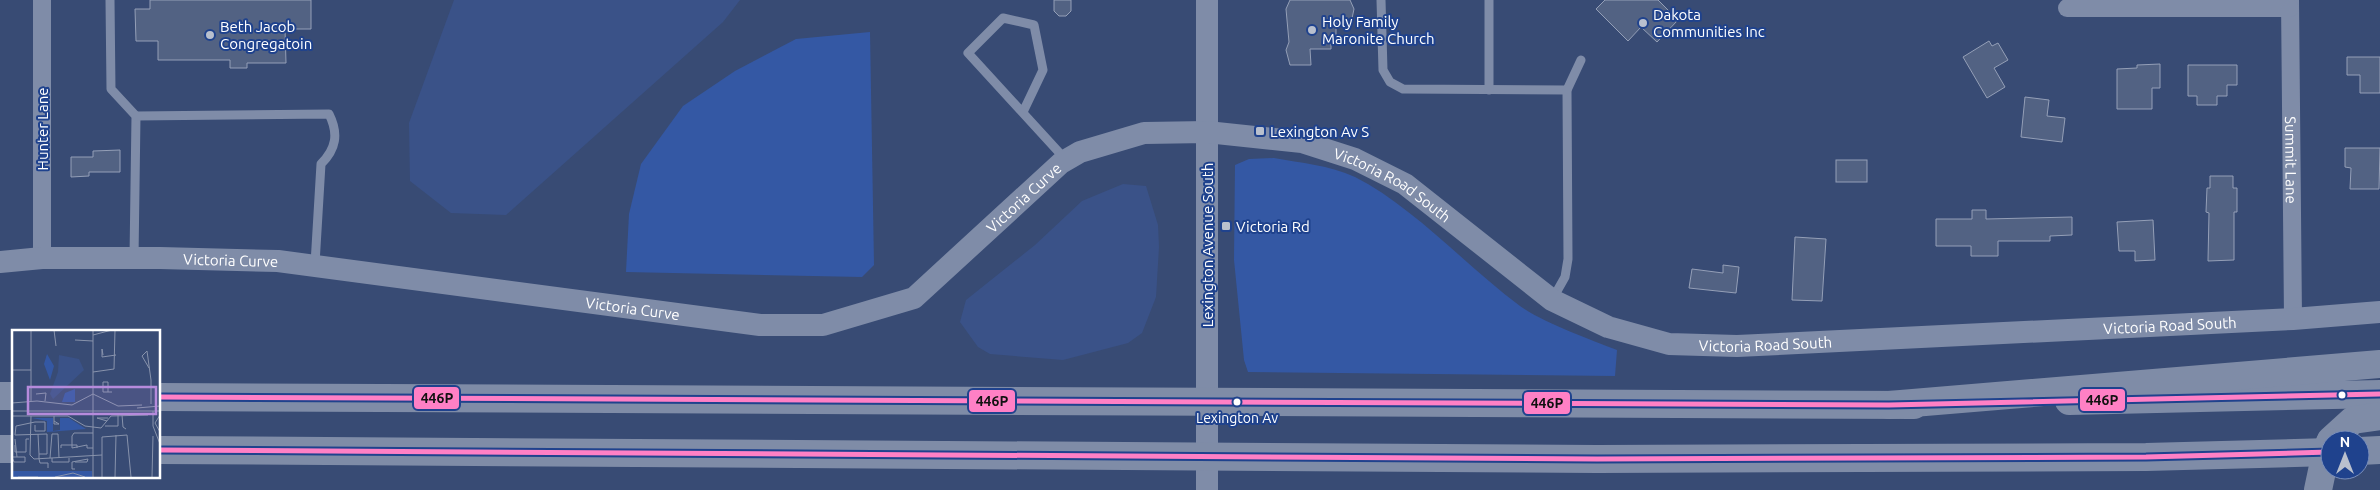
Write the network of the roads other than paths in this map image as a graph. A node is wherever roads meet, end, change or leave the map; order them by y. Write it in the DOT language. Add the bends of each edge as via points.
graph roads {
  1 [pos="42,0"];
  2 [pos="110,0"];
  3 [pos="1206,0"];
  4 [pos="1381,0"];
  5 [pos="1489,0"];
  6 [pos="2290,4"];
  7 [pos="2068,8"];
  8 [pos="1581,60"];
  9 [pos="1489,90"];
  10 [pos="1567,90"];
  11 [pos="1023,112"];
  12 [pos="136,116"];
  13 [pos="1207,132"];
  14 [pos="1066,160"];
  15 [pos="42,258"];
  16 [pos="134,258"];
  17 [pos="0,262"];
  18 [pos="315,265"];
  19 [pos="1552,300"];
  20 [pos="2380,312"];
  21 [pos="2293,319"];
  22 [pos="2380,364"];
  23 [pos="2380,394"];
  24 [pos="160,397"];
  25 [pos="1207,402"];
  26 [pos="1890,406"];
  27 [pos="2380,416"];
  28 [pos="2344,430"];
  29 [pos="2320,447"];
  30 [pos="160,450"];
  31 [pos="1207,455"];
  32 [pos="1207,490"];
  1 -- 15 [label="street, Hunter Lane"];
  2 -- 12 [label="lane" via="112,89"];
  3 -- 13 [label="street, Lexington Avenue South"];
  4 -- 9 [label="lane" via="1383,70 1390,82 1403,89"];
  5 -- 9 [label="lane"];
  6 -- 7 [label="street"];
  6 -- 21 [label="street, Summit Lane"];
  8 -- 10 [label="lane"];
  9 -- 10 [label="lane"];
  10 -- 19 [label="lane" via="1568,259 1565,277"];
  11 -- 11 [label="lane" via="968,53 1003,18 1034,25 1043,70"];
  11 -- 14 [label="lane"];
  12 -- 16 [label="lane"];
  12 -- 18 [label="lane" via="329,114 335,126 336,139 330,154 321,164"];
  13 -- 14 [label="street, Victoria Curve" via="1144,133 1080,152"];
  13 -- 19 [label="street, Victoria Road South" via="1302,142 1355,159 1405,184"];
  13 -- 25 [label="street, Lexington Avenue South"];
  14 -- 18 [label="street, Victoria Curve" via="914,298 823,325 760,325"];
  15 -- 16 [label="street, Victoria Curve"];
  15 -- 17 [label="street, Victoria Curve"];
  16 -- 18 [label="street, Victoria Curve"];
  19 -- 21 [label="street, Victoria Road South" via="1608,327 1669,344 1737,346"];
  20 -- 21 [label="street, Victoria Road South"];
  22 -- 26 [label="highway"];
  23 -- 26 [label="highway"];
  24 -- 25 [label="highway"];
  25 -- 26 [label="highway"];
  25 -- 31 [label="street, Lexington Avenue South"];
  27 -- 28 [label="highway" via="2353,420"];
  29 -- 31 [label="highway" via="2146,458 1597,459"];
  30 -- 31 [label="highway"];
  31 -- 32 [label="street, Lexington Avenue South"];
}
